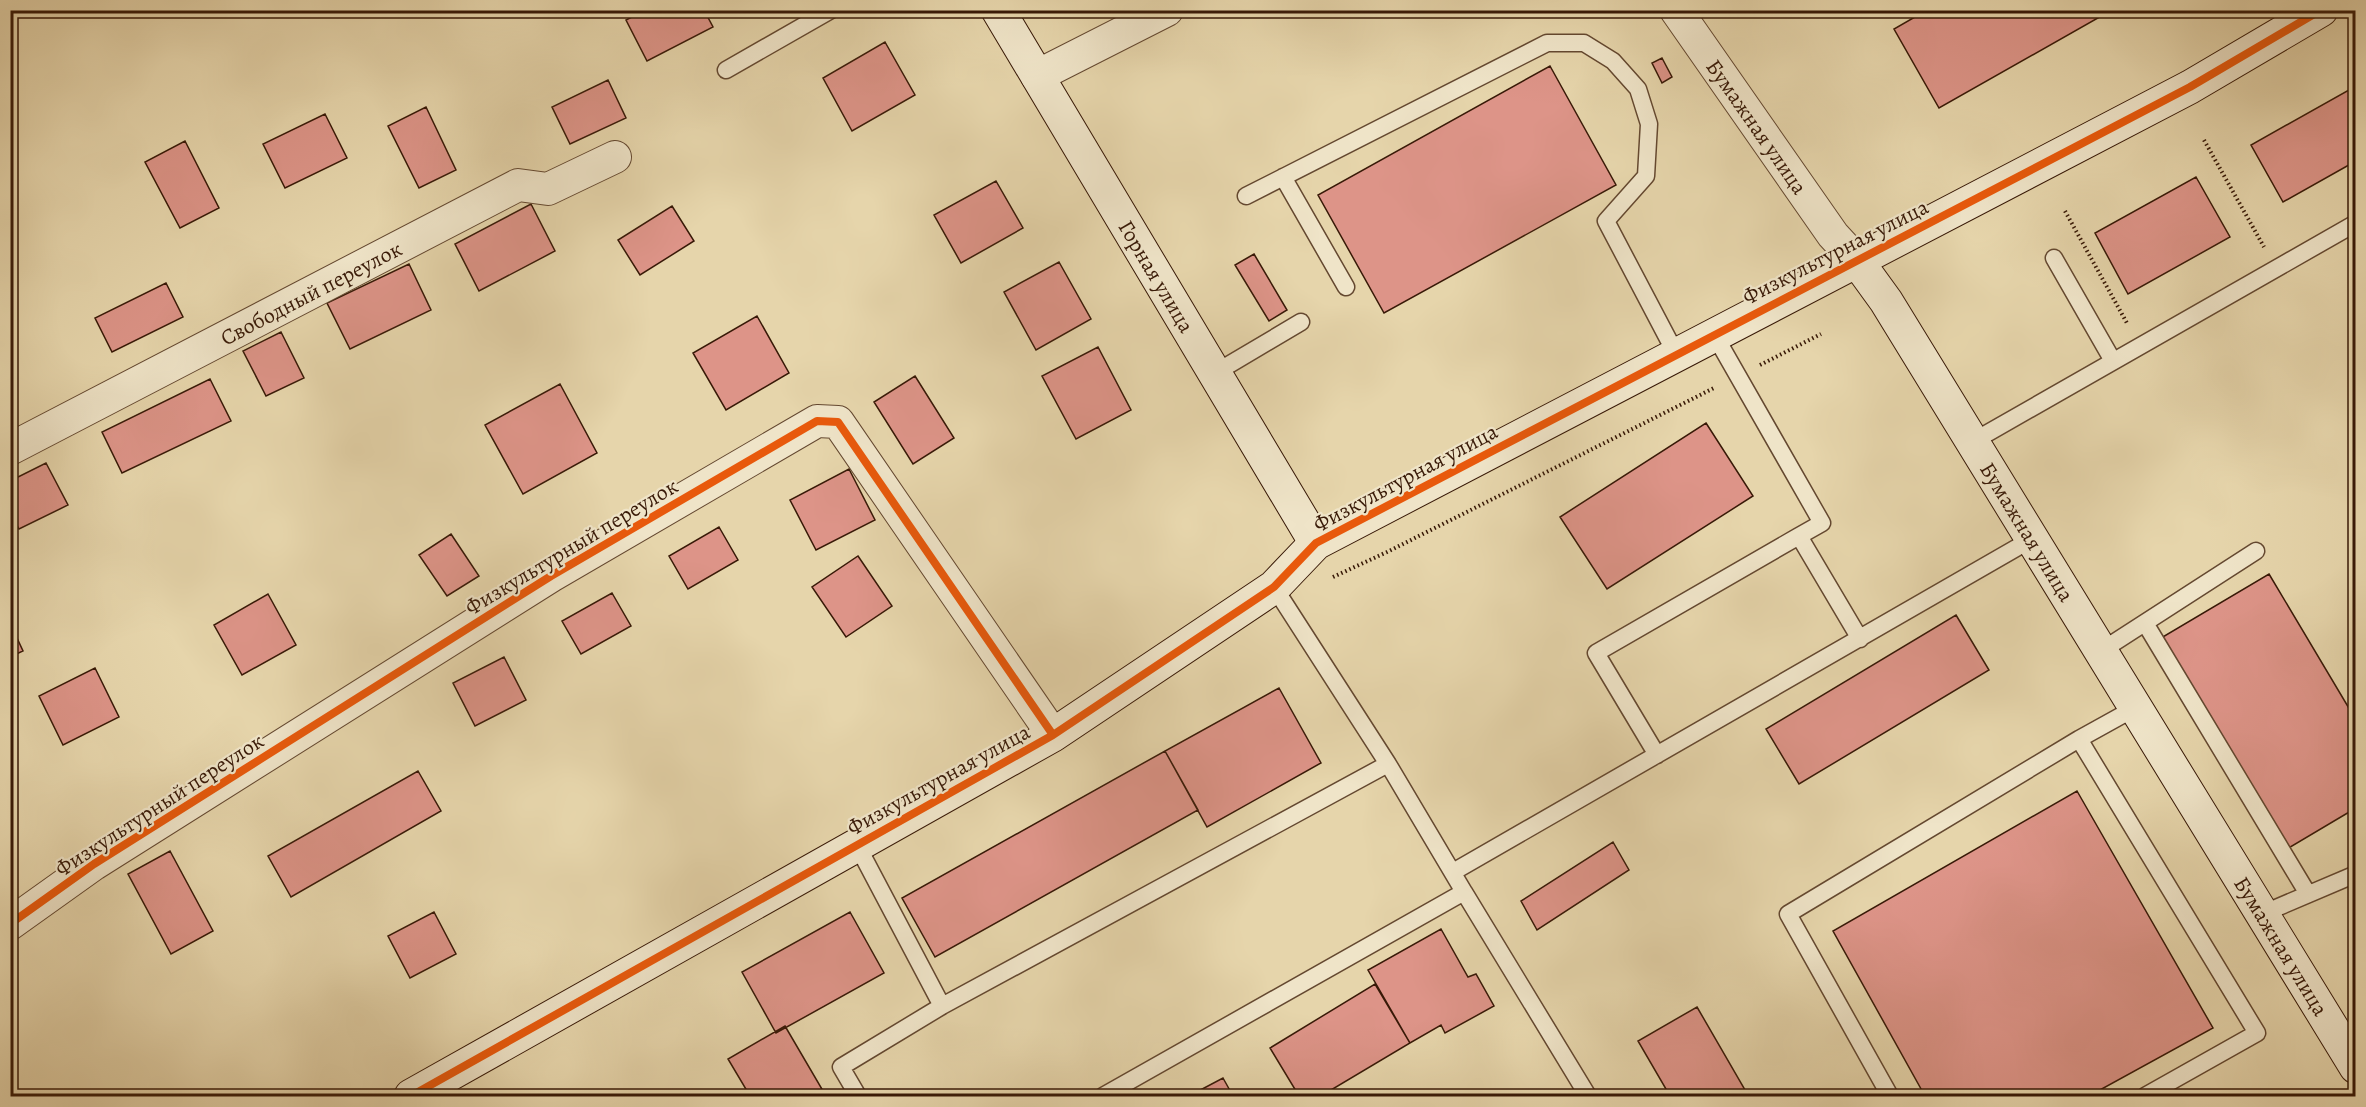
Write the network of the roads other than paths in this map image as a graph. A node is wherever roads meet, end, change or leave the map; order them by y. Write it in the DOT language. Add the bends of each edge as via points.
graph roads {
  1 [pos="831,10"];
  2 [pos="998,10"];
  3 [pos="1167,10"];
  4 [pos="1676,10"];
  5 [pos="2321,10"];
  6 [pos="726,70"];
  7 [pos="1037,76"];
  8 [pos="615,157"];
  9 [pos="1283,177"];
  10 [pos="1246,196"];
  11 [pos="2355,223"];
  12 [pos="2054,258"];
  13 [pos="1857,261"];
  14 [pos="1346,287"];
  15 [pos="1301,322"];
  16 [pos="1714,334"];
  17 [pos="1676,354"];
  18 [pos="2113,361"];
  19 [pos="1215,373"];
  20 [pos="1972,442"];
  21 [pos="10,449"];
  22 [pos="1799,536"];
  23 [pos="2032,539"];
  24 [pos="1316,543"];
  25 [pos="2256,552"];
  26 [pos="1274,587"];
  27 [pos="2145,623"];
  28 [pos="1860,639"];
  29 [pos="2101,651"];
  30 [pos="2135,708"];
  31 [pos="1053,735"];
  32 [pos="2079,739"];
  33 [pos="1657,755"];
  34 [pos="1388,764"];
  35 [pos="857,845"];
  36 [pos="1453,872"];
  37 [pos="2355,874"];
  38 [pos="1464,892"];
  39 [pos="2308,894"];
  40 [pos="2262,914"];
  41 [pos="10,924"];
  42 [pos="942,1006"];
  43 [pos="2355,1067"];
  44 [pos="411,1096"];
  45 [pos="858,1096"];
  46 [pos="1103,1096"];
  47 [pos="1588,1096"];
  48 [pos="1890,1096"];
  49 [pos="2145,1096"];
  1 -- 6 [label="lane"];
  2 -- 7 [label="street, Горная улица"];
  3 -- 7 [label="street"];
  4 -- 13 [label="street, Бумажная улица" via="1833,235"];
  5 -- 13 [label="street, Физкультурная улица" via="2190,87"];
  7 -- 19 [label="street, Горная улица"];
  8 -- 21 [label="street, Свободный переулок" via="548,189 518,185"];
  9 -- 10 [label="lane"];
  9 -- 14 [label="lane"];
  9 -- 17 [label="lane" via="1547,43 1584,43 1613,61 1638,89 1649,124 1646,176 1606,220"];
  11 -- 18 [label="lane"];
  12 -- 18 [label="lane"];
  13 -- 16 [label="street, Физкультурная улица"];
  13 -- 20 [label="street, Бумажная улица" via="1886,301"];
  15 -- 19 [label="lane"];
  16 -- 17 [label="street, Физкультурная улица"];
  16 -- 22 [label="lane" via="1822,523"];
  17 -- 24 [label="street, Физкультурная улица"];
  18 -- 20 [label="lane"];
  19 -- 24 [label="street, Горная улица"];
  20 -- 23 [label="street, Бумажная улица"];
  22 -- 28 [label="lane"];
  22 -- 33 [label="lane" via="1596,653"];
  23 -- 28 [label="lane"];
  23 -- 29 [label="street, Бумажная улица"];
  24 -- 26 [label="street, Физкультурная улица"];
  25 -- 27 [label="lane"];
  26 -- 31 [label="street, Физкультурная улица"];
  26 -- 34 [label="lane"];
  27 -- 29 [label="lane"];
  27 -- 39 [label="lane"];
  28 -- 33 [label="lane"];
  29 -- 30 [label="street, Бумажная улица"];
  30 -- 32 [label="lane"];
  30 -- 40 [label="street, Бумажная улица"];
  31 -- 35 [label="street, Физкультурная улица"];
  31 -- 41 [label="street, Физкультурный переулок" via="838,422 817,421 551,576 94,864"];
  32 -- 48 [label="lane" via="1788,914"];
  32 -- 49 [label="lane" via="2257,1033"];
  33 -- 36 [label="lane"];
  34 -- 36 [label="lane"];
  34 -- 42 [label="lane"];
  35 -- 42 [label="lane"];
  35 -- 44 [label="street, Физкультурная улица"];
  36 -- 38 [label="lane"];
  37 -- 39 [label="lane"];
  38 -- 46 [label="lane"];
  38 -- 47 [label="lane"];
  39 -- 40 [label="lane"];
  40 -- 43 [label="street, Бумажная улица"];
  42 -- 45 [label="lane" via="841,1067"];
}
